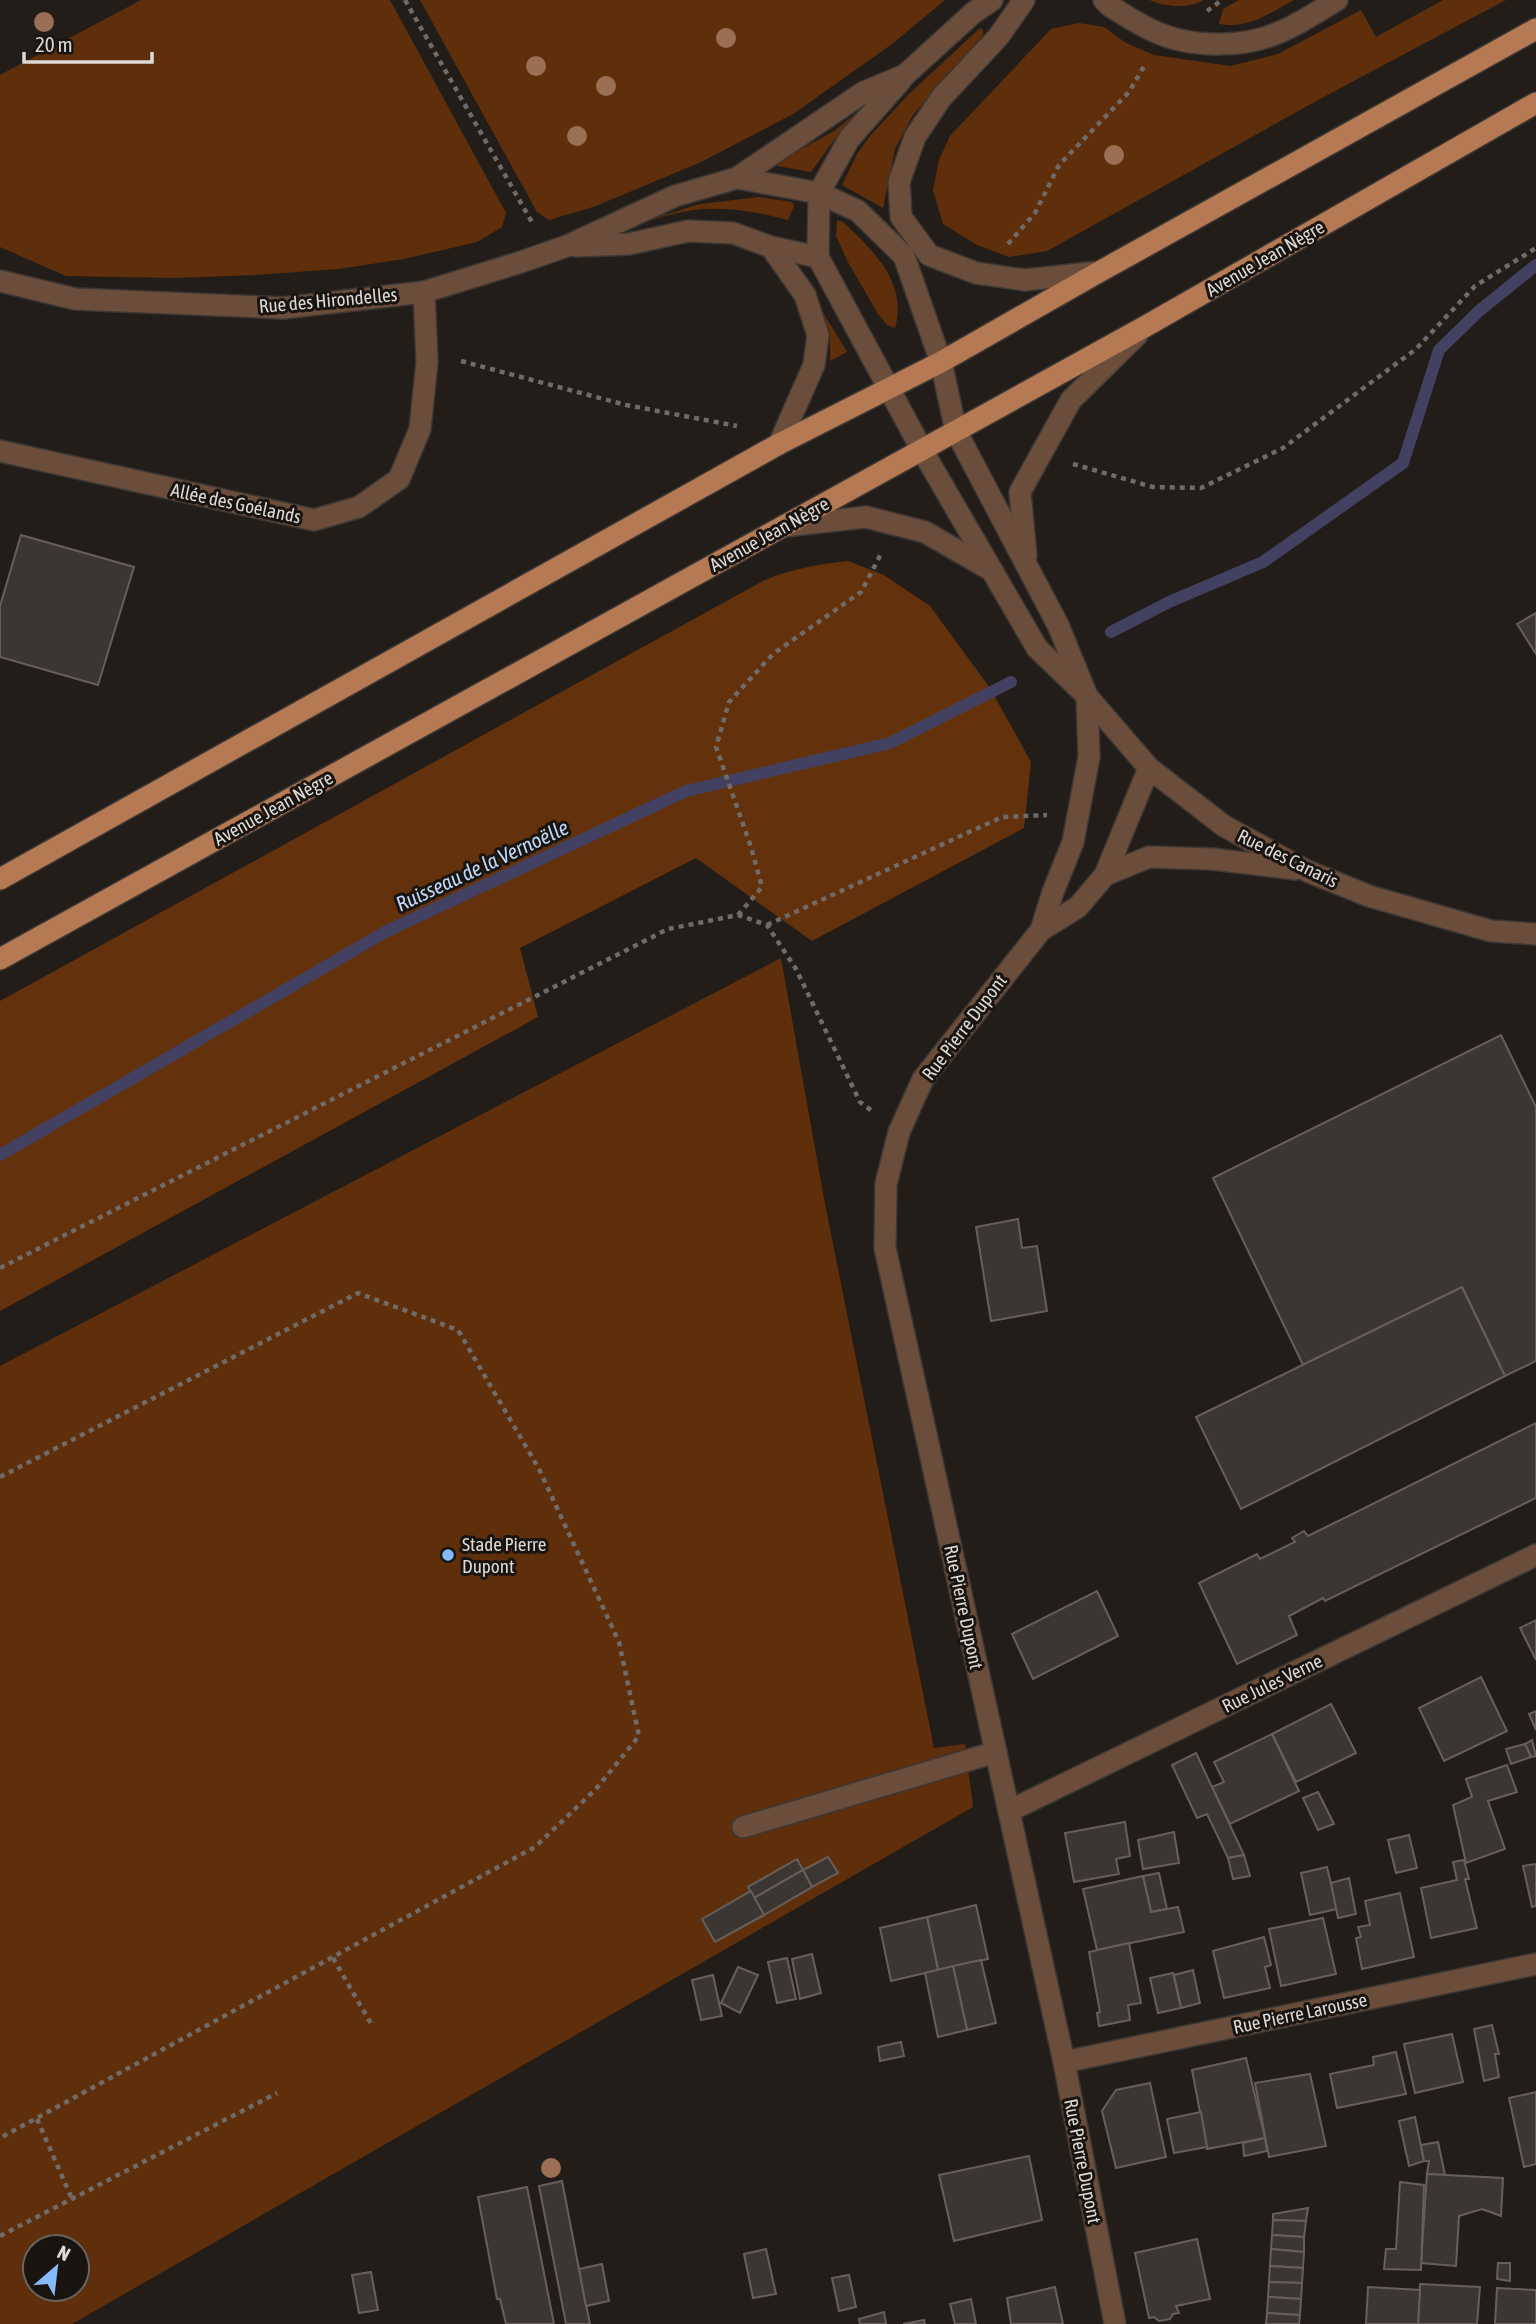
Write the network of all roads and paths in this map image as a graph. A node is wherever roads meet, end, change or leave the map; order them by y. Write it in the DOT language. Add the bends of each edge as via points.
graph roads {
  1 [pos="405,0"];
  2 [pos="992,0"];
  3 [pos="1024,0"];
  4 [pos="1104,0"];
  5 [pos="1337,0"];
  6 [pos="1536,30"];
  7 [pos="1150,57"];
  8 [pos="905,75"];
  9 [pos="1536,103"];
  10 [pos="737,178"];
  11 [pos="819,193"];
  12 [pos="533,225"];
  13 [pos="567,246"];
  14 [pos="771,247"];
  15 [pos="1536,247"];
  16 [pos="1000,249"];
  17 [pos="929,254"];
  18 [pos="904,256"];
  19 [pos="818,257"];
  20 [pos="1099,272"];
  21 [pos="0,281"];
  22 [pos="424,292"];
  23 [pos="1146,326"];
  24 [pos="461,361"];
  25 [pos="941,362"];
  26 [pos="889,389"];
  27 [pos="737,426"];
  28 [pos="956,431"];
  29 [pos="779,444"];
  30 [pos="922,450"];
  31 [pos="0,451"];
  32 [pos="1065,461"];
  33 [pos="785,526"];
  34 [pos="882,552"];
  35 [pos="1026,565"];
  36 [pos="992,570"];
  37 [pos="1087,696"];
  38 [pos="1149,768"];
  39 [pos="1049,815"];
  40 [pos="1307,871"];
  41 [pos="1105,875"];
  42 [pos="0,879"];
  43 [pos="738,915"];
  44 [pos="767,925"];
  45 [pos="1041,930"];
  46 [pos="1536,934"];
  47 [pos="0,959"];
  48 [pos="899,1132"];
  49 [pos="0,1268"];
  50 [pos="0,1477"];
  51 [pos="1536,1555"];
  52 [pos="996,1752"];
  53 [pos="1009,1811"];
  54 [pos="743,1827"];
  55 [pos="333,1958"];
  56 [pos="1536,1964"];
  57 [pos="373,2027"];
  58 [pos="1064,2062"];
  59 [pos="277,2093"];
  60 [pos="37,2119"];
  61 [pos="0,2138"];
  62 [pos="72,2199"];
  63 [pos="0,2236"];
  64 [pos="1115,2324"];
  1 -- 12 [label="path"];
  2 -- 8 [label="street"];
  3 -- 17 [label="street" via="915,137 898,182 901,216"];
  4 -- 5 [label="street" via="1159,34 1222,44 1280,33"];
  6 -- 20 [label="main road"];
  7 -- 16 [label="path" via="1129,92 1059,165 1035,213"];
  8 -- 10 [label="street" via="864,92"];
  8 -- 11 [label="street" via="849,139"];
  9 -- 23 [label="main road, Avenue Jean Nègre"];
  10 -- 11 [label="street"];
  10 -- 13 [label="street" via="675,196"];
  11 -- 18 [label="street" via="858,211"];
  11 -- 19 [label="street"];
  13 -- 14 [label="street" via="629,244 688,231 733,233"];
  13 -- 22 [label="street, Rue des Hirondelles"];
  14 -- 19 [label="street"];
  14 -- 29 [label="street" via="804,295 818,335 814,365"];
  15 -- 32 [label="path" via="1475,286 1416,349 1283,448 1201,488 1153,488"];
  17 -- 18 [label="street"];
  17 -- 20 [label="street" via="976,273 1025,280"];
  18 -- 25 [label="street"];
  19 -- 26 [label="street"];
  20 -- 25 [label="main road"];
  21 -- 22 [label="street, Rue des Hirondelles" via="75,299 283,308"];
  22 -- 31 [label="street, Allée des Goélands" via="427,362 420,429 399,479 359,507 314,520"];
  23 -- 28 [label="main road, Avenue Jean Nègre"];
  23 -- 35 [label="street" via="1071,400 1020,492"];
  24 -- 27 [label="path" via="626,405"];
  25 -- 26 [label="main road"];
  25 -- 28 [label="street"];
  26 -- 29 [label="main road"];
  26 -- 30 [label="street"];
  28 -- 30 [label="main road, Avenue Jean Nègre"];
  28 -- 35 [label="street"];
  29 -- 42 [label="main road"];
  30 -- 33 [label="main road, Avenue Jean Nègre"];
  30 -- 36 [label="street"];
  33 -- 36 [label="street" via="866,517 925,532"];
  33 -- 47 [label="main road, Avenue Jean Nègre"];
  34 -- 43 [label="path" via="861,592 773,654 729,702 716,747 762,887"];
  35 -- 37 [label="street" via="1058,625"];
  36 -- 37 [label="street" via="1037,648"];
  37 -- 38 [label="street, Rue des Canaris"];
  37 -- 45 [label="street" via="1089,757 1073,842"];
  38 -- 40 [label="street, Rue des Canaris" via="1224,825"];
  38 -- 41 [label="street"];
  39 -- 44 [label="path" via="1002,817"];
  40 -- 41 [label="street" via="1212,859 1149,857"];
  40 -- 46 [label="street, Rue des Canaris" via="1369,896 1491,931"];
  41 -- 45 [label="street" via="1078,907"];
  43 -- 44 [label="path"];
  43 -- 49 [label="path" via="668,929"];
  44 -- 48 [label="path" via="796,969 860,1102"];
  45 -- 48 [label="street, Rue Pierre Dupont" via="923,1079"];
  48 -- 52 [label="street, Rue Pierre Dupont" via="886,1184 885,1248"];
  50 -- 55 [label="path" via="358,1293 458,1330 538,1469 619,1642 639,1736 596,1789 535,1847"];
  51 -- 53 [label="street, Rue Jules Verne"];
  52 -- 53 [label="street, Rue Pierre Dupont"];
  52 -- 54 [label="street"];
  53 -- 58 [label="street, Rue Pierre Dupont"];
  55 -- 57 [label="path"];
  55 -- 60 [label="path"];
  56 -- 58 [label="street, Rue Pierre Larousse"];
  58 -- 64 [label="street, Rue Pierre Dupont"];
  59 -- 62 [label="path"];
  60 -- 61 [label="path"];
  60 -- 62 [label="path"];
  62 -- 63 [label="path"];
}
